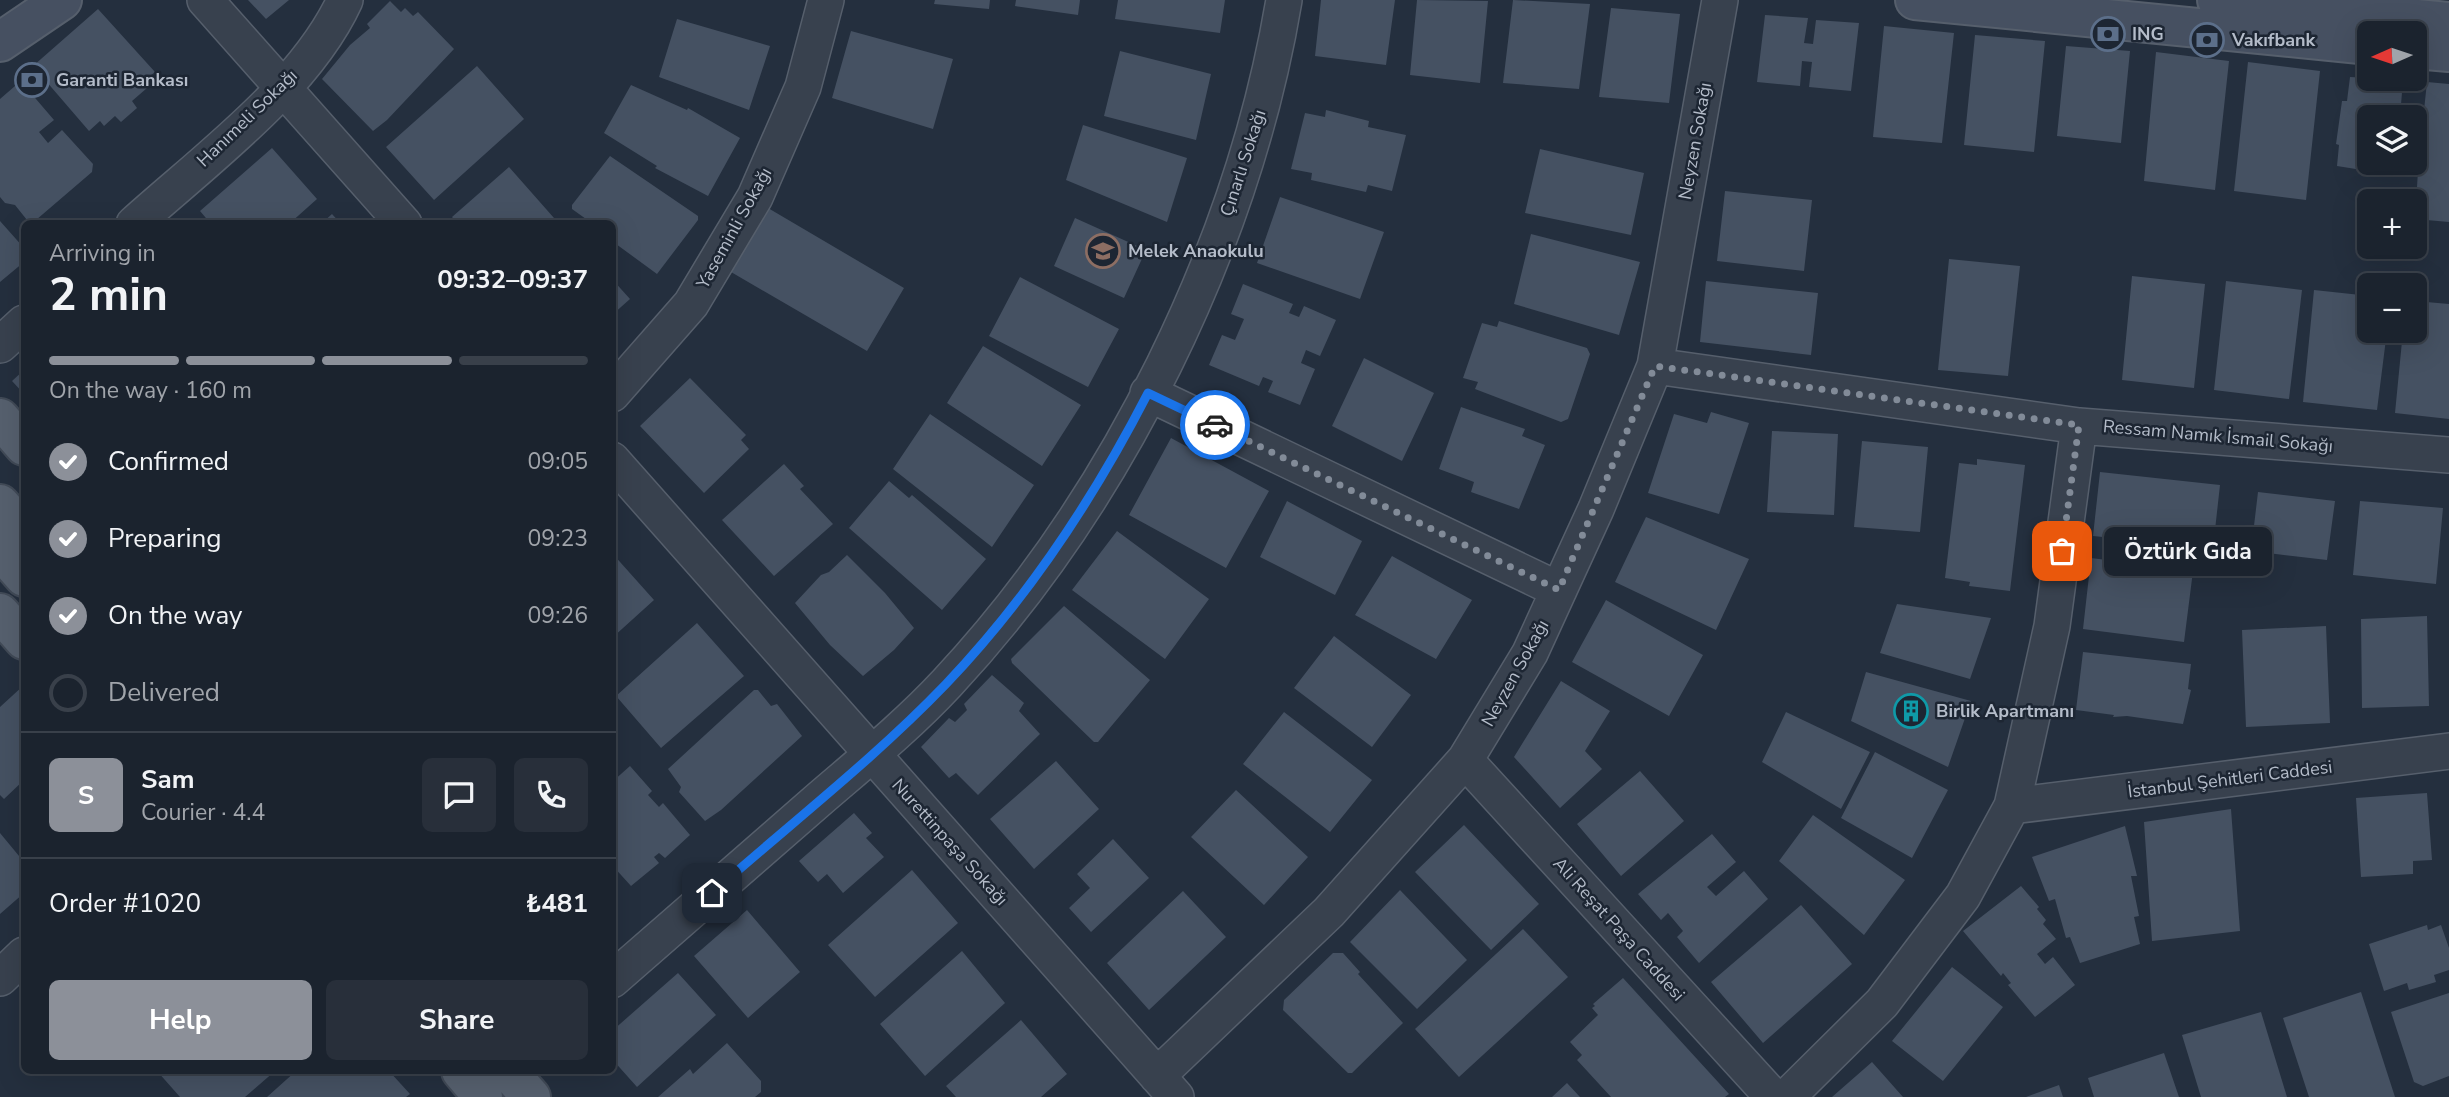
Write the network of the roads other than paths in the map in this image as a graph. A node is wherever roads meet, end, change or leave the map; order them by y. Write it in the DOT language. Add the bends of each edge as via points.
graph roads {
  1 [pos="62,0"];
  2 [pos="205,0"];
  3 [pos="345,0"];
  4 [pos="826,0"];
  5 [pos="1284,0"];
  6 [pos="1720,0"];
  7 [pos="1915,0"];
  8 [pos="2217,0"];
  9 [pos="2449,22"];
  10 [pos="2350,25"];
  11 [pos="0,42"];
  12 [pos="2427,50"];
  13 [pos="2449,52"];
  14 [pos="284,89"];
  15 [pos="138,220"];
  16 [pos="400,220"];
  17 [pos="21,326"];
  18 [pos="0,345"];
  19 [pos="1655,366"];
  20 [pos="616,389"];
  21 [pos="1148,393"];
  22 [pos="0,418"];
  23 [pos="2079,425"];
  24 [pos="21,442"];
  25 [pos="2449,455"];
  26 [pos="616,465"];
  27 [pos="0,504"];
  28 [pos="21,528"];
  29 [pos="0,550"];
  30 [pos="21,574"];
  31 [pos="1559,590"];
  32 [pos="0,613"];
  33 [pos="21,637"];
  34 [pos="2449,751"];
  35 [pos="872,753"];
  36 [pos="1465,760"];
  37 [pos="2012,806"];
  38 [pos="21,958"];
  39 [pos="616,977"];
  40 [pos="0,978"];
  41 [pos="464,1074"];
  42 [pos="511,1074"];
  43 [pos="1167,1087"];
  44 [pos="483,1097"];
  45 [pos="531,1097"];
  46 [pos="1773,1097"];
  47 [pos="1787,1097"];
  1 -- 11 [label="main road"];
  2 -- 14 [label="street"];
  3 -- 14 [label="street, Hanımeli Sokağı" via="334,25"];
  4 -- 20 [label="street, Yaseminli Sokağı" via="803,87 755,197 691,304"];
  5 -- 21 [label="street, Çınarlı Sokağı" via="1272,71 1230,205 1179,332"];
  6 -- 19 [label="street, Neyzen Sokağı"];
  7 -- 10 [label="main road"];
  8 -- 10 [label="main road"];
  9 -- 10 [label="main road"];
  12 -- 13 [label="main road"];
  14 -- 15 [label="street, Hanımeli Sokağı"];
  14 -- 16 [label="street"];
  17 -- 18 [label="street"];
  19 -- 23 [label="street, Ressam Namık İsmail Sokağı"];
  19 -- 31 [label="street, Neyzen Sokağı"];
  21 -- 31 [label="street"];
  21 -- 35 [label="street, Çınarlı Sokağı" via="1112,464 1028,589 946,684"];
  22 -- 24 [label="main road"];
  23 -- 25 [label="street, Ressam Namık İsmail Sokağı"];
  23 -- 37 [label="street" via="2052,626"];
  26 -- 35 [label="street, Nurettinpaşa Sokağı"];
  27 -- 28 [label="main road"];
  29 -- 30 [label="main road"];
  31 -- 36 [label="street, Neyzen Sokağı" via="1530,653"];
  32 -- 33 [label="main road"];
  34 -- 37 [label="street, İstanbul Şehitleri Caddesi"];
  35 -- 39 [label="street, Çınarlı Sokağı"];
  35 -- 43 [label="street, Nurettinpaşa Sokağı"];
  36 -- 43 [label="street, Neyzen Sokağı"];
  36 -- 46 [label="street, Ali Reşat Paşa Caddesi"];
  37 -- 47 [label="street" via="1963,896 1882,1003"];
  38 -- 40 [label="street"];
  41 -- 44 [label="main road"];
  42 -- 45 [label="main road"];
}
